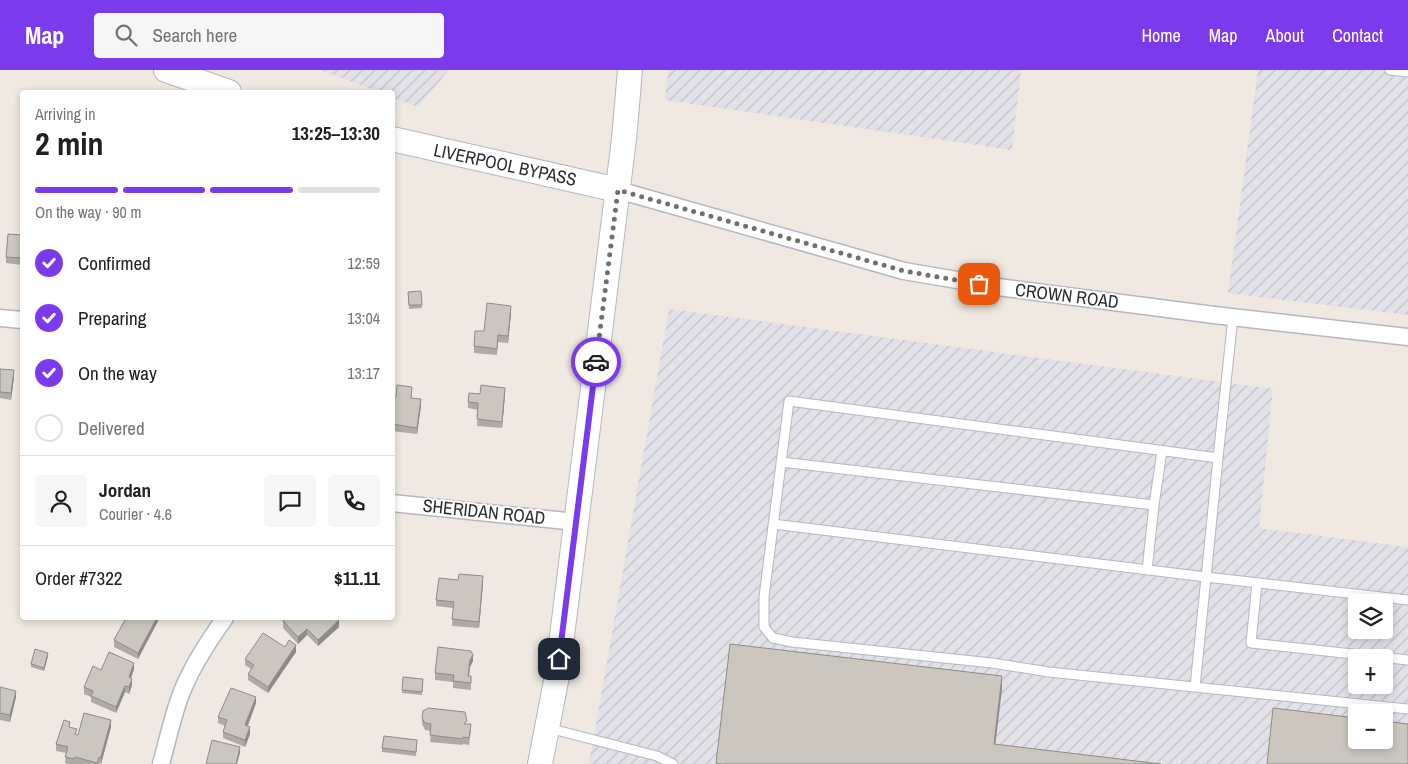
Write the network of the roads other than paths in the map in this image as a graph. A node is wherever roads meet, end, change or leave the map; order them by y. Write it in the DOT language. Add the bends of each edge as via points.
graph roads {
  1 [pos="166,70"];
  2 [pos="630,70"];
  3 [pos="1390,70"];
  4 [pos="1408,72"];
  5 [pos="223,90"];
  6 [pos="395,141"];
  7 [pos="618,190"];
  8 [pos="1233,317"];
  9 [pos="0,318"];
  10 [pos="20,320"];
  11 [pos="1408,337"];
  12 [pos="1162,451"];
  13 [pos="1218,458"];
  14 [pos="781,462"];
  15 [pos="395,503"];
  16 [pos="1154,506"];
  17 [pos="576,522"];
  18 [pos="773,524"];
  19 [pos="1147,570"];
  20 [pos="1206,577"];
  21 [pos="1257,583"];
  22 [pos="1408,600"];
  23 [pos="224,620"];
  24 [pos="1408,660"];
  25 [pos="1194,687"];
  26 [pos="1408,709"];
  27 [pos="548,728"];
  28 [pos="161,764"];
  29 [pos="540,764"];
  30 [pos="673,764"];
  1 -- 5 [label="street"];
  2 -- 7 [label="street"];
  3 -- 4 [label="lane"];
  6 -- 7 [label="street, LIVERPOOL BYPASS"];
  7 -- 8 [label="street, CROWN ROAD" via="904,271 998,287"];
  7 -- 17 [label="street"];
  8 -- 11 [label="street, CROWN ROAD"];
  8 -- 13 [label="lane"];
  9 -- 10 [label="street"];
  12 -- 13 [label="lane"];
  12 -- 14 [label="lane" via="789,401"];
  12 -- 16 [label="lane"];
  13 -- 20 [label="lane"];
  14 -- 16 [label="lane"];
  14 -- 18 [label="lane"];
  15 -- 17 [label="street, SHERIDAN ROAD"];
  16 -- 19 [label="lane"];
  17 -- 27 [label="street"];
  18 -- 19 [label="lane"];
  18 -- 25 [label="lane" via="764,597 764,627 773,638"];
  19 -- 20 [label="lane"];
  20 -- 21 [label="lane"];
  20 -- 25 [label="lane"];
  21 -- 22 [label="lane"];
  21 -- 24 [label="lane" via="1251,643"];
  23 -- 28 [label="street" via="205,646 183,689"];
  25 -- 26 [label="lane"];
  27 -- 29 [label="street"];
  27 -- 30 [label="lane" via="657,756"];
}
